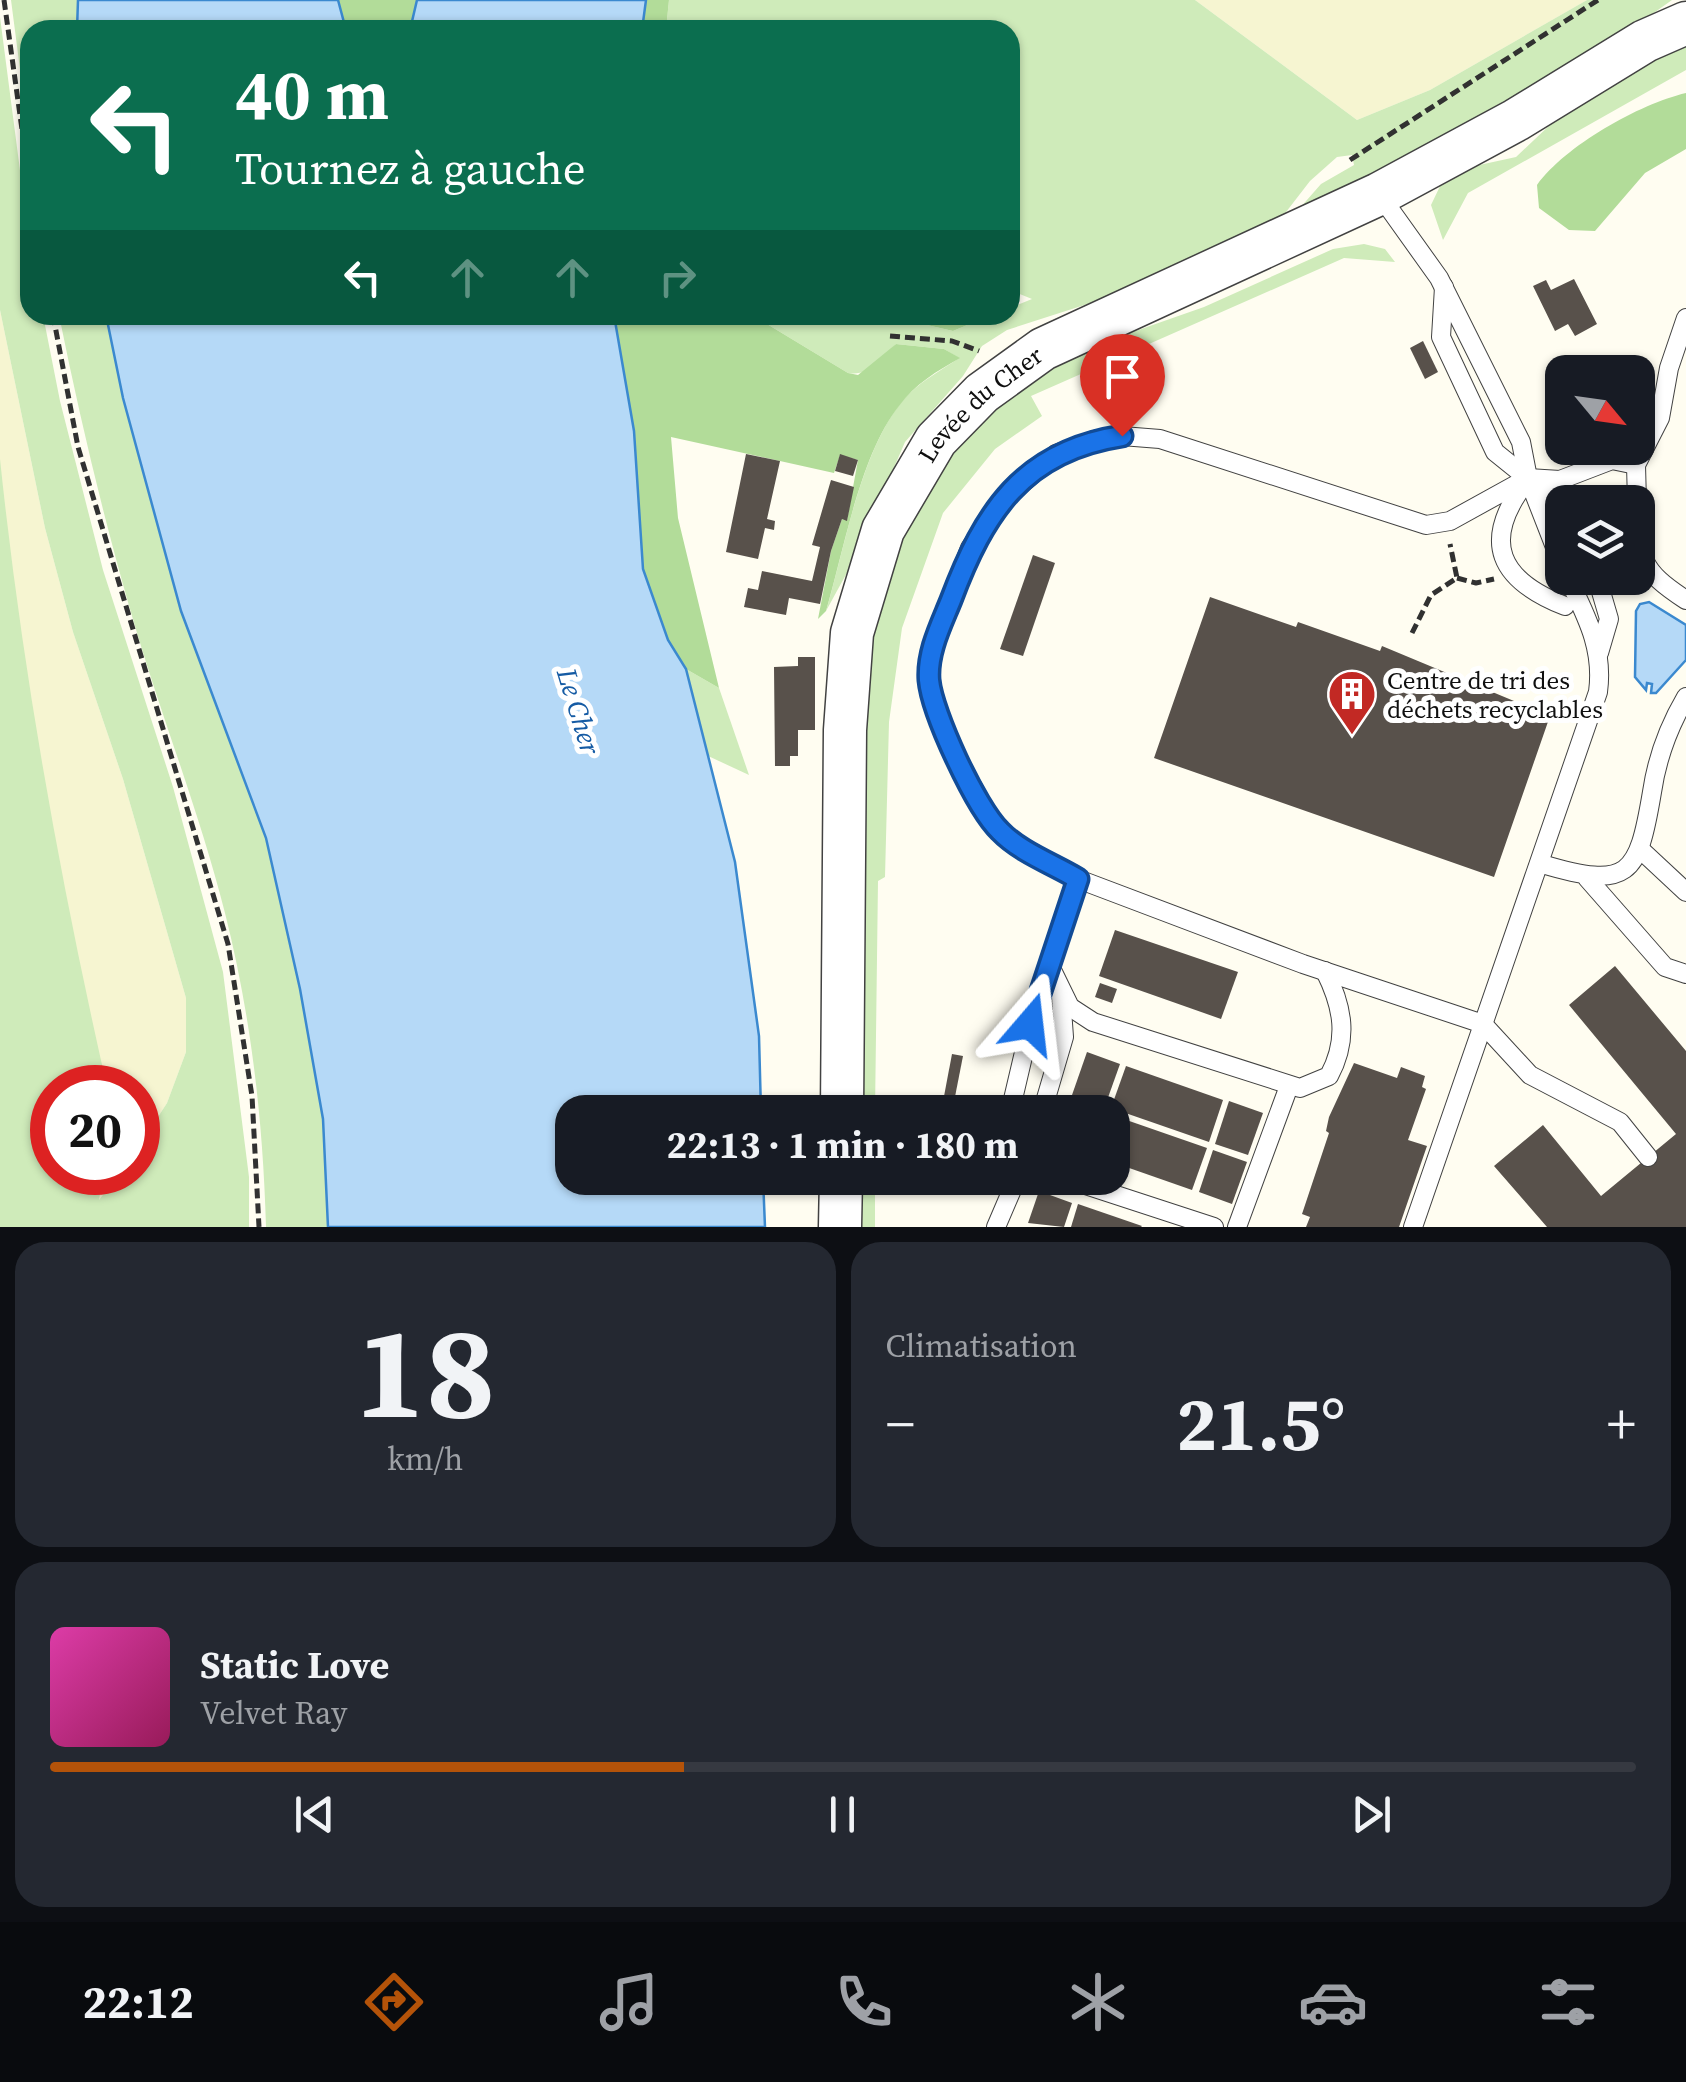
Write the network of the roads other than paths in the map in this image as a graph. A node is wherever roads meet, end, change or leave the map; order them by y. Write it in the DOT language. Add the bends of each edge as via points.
graph roads {
  1 [pos="1686,23"];
  2 [pos="1379,194"];
  3 [pos="1444,286"];
  4 [pos="1686,318"];
  5 [pos="1655,428"];
  6 [pos="1599,465"];
  7 [pos="1636,465"];
  8 [pos="1528,478"];
  9 [pos="1637,485"];
  10 [pos="1545,492"];
  11 [pos="1545,522"];
  12 [pos="1655,576"];
  13 [pos="1575,595"];
  14 [pos="1602,595"];
  15 [pos="1686,600"];
  16 [pos="1565,606"];
  17 [pos="1599,653"];
  18 [pos="1686,697"];
  19 [pos="1641,850"];
  20 [pos="1542,864"];
  21 [pos="1586,878"];
  22 [pos="1078,879"];
  23 [pos="1686,892"];
  24 [pos="1049,964"];
  25 [pos="1325,971"];
  26 [pos="1686,974"];
  27 [pos="1060,993"];
  28 [pos="1483,1024"];
  29 [pos="1289,1086"];
  30 [pos="842,1095"];
  31 [pos="1013,1095"];
  32 [pos="1047,1095"];
  33 [pos="1648,1157"];
  34 [pos="841,1195"];
  35 [pos="1000,1195"];
  36 [pos="1010,1195"];
  37 [pos="1116,1195"];
  38 [pos="840,1227"];
  39 [pos="996,1227"];
  40 [pos="1214,1227"];
  41 [pos="1236,1227"];
  42 [pos="1413,1227"];
  1 -- 2 [label="street, Levée du Cher"];
  2 -- 3 [label="lane"];
  2 -- 30 [label="street, Levée du Cher" via="1044,349 958,417 918,465 882,530 859,600 845,730"];
  3 -- 8 [label="lane" via="1521,442"];
  3 -- 8 [label="lane" via="1444,346 1495,452"];
  4 -- 5 [label="lane"];
  6 -- 8 [label="lane" via="1560,480"];
  7 -- 9 [label="lane"];
  8 -- 10 [label="lane"];
  8 -- 11 [label="lane"];
  8 -- 16 [label="lane" via="1502,517 1499,535 1510,570 1530,592"];
  8 -- 22 [label="lane" via="1438,525 1145,437 1072,447 1035,469 970,548 932,649 929,678 945,734 992,822"];
  12 -- 15 [label="lane"];
  13 -- 17 [label="lane"];
  14 -- 17 [label="lane" via="1609,619"];
  17 -- 20 [label="lane" via="1593,713"];
  18 -- 19 [label="lane" via="1660,755"];
  19 -- 21 [label="lane" via="1622,872"];
  19 -- 23 [label="lane"];
  20 -- 21 [label="lane"];
  20 -- 28 [label="lane"];
  21 -- 26 [label="lane" via="1665,967"];
  22 -- 24 [label="lane"];
  22 -- 25 [label="lane"];
  24 -- 27 [label="lane"];
  24 -- 31 [label="lane"];
  25 -- 28 [label="lane"];
  25 -- 29 [label="lane" via="1342,1012 1340,1049 1320,1083"];
  27 -- 29 [label="lane" via="1093,1022"];
  27 -- 32 [label="lane" via="1064,1036"];
  28 -- 33 [label="lane" via="1530,1075 1620,1122"];
  28 -- 42 [label="lane"];
  29 -- 41 [label="lane"];
  34 -- 38 [label="street"];
  35 -- 39 [label="lane"];
  36 -- 39 [label="lane"];
  37 -- 40 [label="lane"];
}
